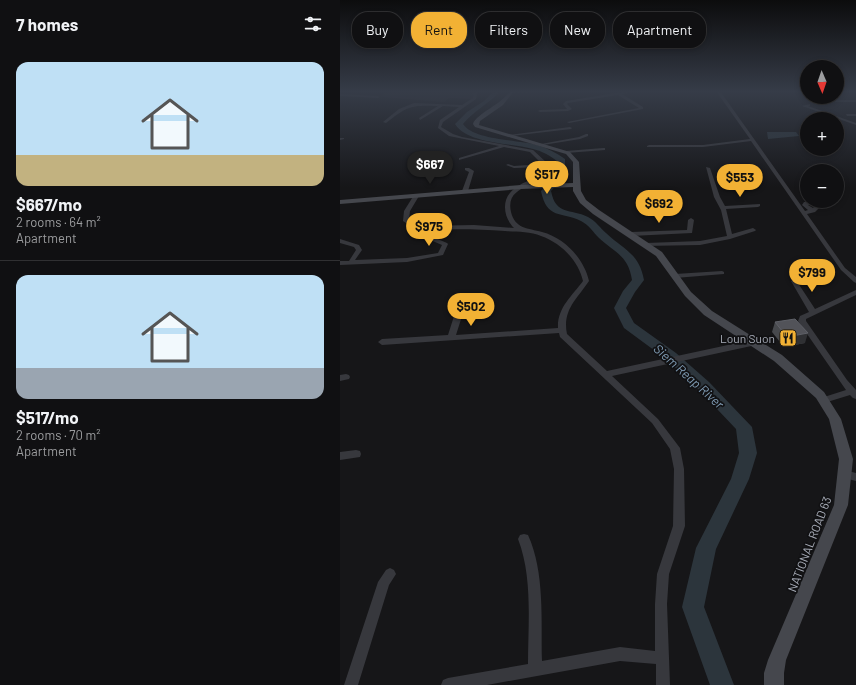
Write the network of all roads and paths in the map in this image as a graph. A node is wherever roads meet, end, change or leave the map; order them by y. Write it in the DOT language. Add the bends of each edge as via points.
graph roads {
  1 [pos="440,123"];
  2 [pos="476,123"];
  3 [pos="740,123"];
  4 [pos="570,128"];
  5 [pos="511,135"];
  6 [pos="586,135"];
  7 [pos="752,140"];
  8 [pos="543,144"];
  9 [pos="503,146"];
  10 [pos="649,146"];
  11 [pos="603,149"];
  12 [pos="566,152"];
  13 [pos="461,159"];
  14 [pos="508,165"];
  15 [pos="544,165"];
  16 [pos="708,168"];
  17 [pos="467,169"];
  18 [pos="571,185"];
  19 [pos="524,186"];
  20 [pos="465,191"];
  21 [pos="416,196"];
  22 [pos="340,202"];
  23 [pos="758,206"];
  24 [pos="723,208"];
  25 [pos="813,211"];
  26 [pos="804,213"];
  27 [pos="691,220"];
  28 [pos="421,228"];
  29 [pos="520,230"];
  30 [pos="753,230"];
  31 [pos="631,234"];
  32 [pos="730,237"];
  33 [pos="340,241"];
  34 [pos="646,245"];
  35 [pos="351,262"];
  36 [pos="341,264"];
  37 [pos="722,273"];
  38 [pos="675,276"];
  39 [pos="794,281"];
  40 [pos="856,281"];
  41 [pos="856,292"];
  42 [pos="813,312"];
  43 [pos="459,313"];
  44 [pos="561,330"];
  45 [pos="451,338"];
  46 [pos="382,342"];
  47 [pos="756,342"];
  48 [pos="607,374"];
  49 [pos="854,393"];
  50 [pos="824,400"];
  51 [pos="356,454"];
  52 [pos="340,456"];
  53 [pos="844,474"];
  54 [pos="856,477"];
  55 [pos="524,540"];
  56 [pos="390,574"];
  57 [pos="662,658"];
  58 [pos="535,669"];
  59 [pos="352,685"];
  60 [pos="448,685"];
  61 [pos="663,685"];
  62 [pos="774,685"];
  1 -- 9 [label="street" via="439,127 451,135"];
  2 -- 5 [label="street" via="481,128"];
  3 -- 7 [label="street"];
  4 -- 5 [label="street"];
  5 -- 8 [label="street"];
  6 -- 8 [label="street"];
  7 -- 10 [label="street" via="703,146"];
  7 -- 26 [label="street"];
  8 -- 12 [label="street"];
  9 -- 13 [label="street"];
  9 -- 15 [label="street" via="531,151"];
  11 -- 12 [label="street"];
  12 -- 18 [label="street, NATIONAL ROAD 63" via="576,162"];
  14 -- 15 [label="street"];
  15 -- 19 [label="street" via="538,179"];
  16 -- 24 [label="street"];
  17 -- 20 [label="street" via="472,171"];
  18 -- 19 [label="street"];
  18 -- 31 [label="street, NATIONAL ROAD 63" via="583,201 604,218"];
  19 -- 20 [label="street"];
  19 -- 29 [label="street" via="514,191 507,206 513,222"];
  20 -- 21 [label="street"];
  21 -- 22 [label="street"];
  21 -- 28 [label="street" via="405,218 406,221 417,222"];
  23 -- 24 [label="street"];
  24 -- 32 [label="street"];
  25 -- 26 [label="street"];
  26 -- 40 [label="street" via="843,270"];
  27 -- 31 [label="street" via="690,232"];
  28 -- 29 [label="street" via="481,227"];
  28 -- 35 [label="street" via="423,235 445,244 441,254 407,260"];
  29 -- 44 [label="street" via="544,234 559,243 575,257 586,275 586,281 562,311"];
  30 -- 32 [label="street"];
  31 -- 34 [label="street, NATIONAL ROAD 63"];
  32 -- 34 [label="street" via="700,243"];
  33 -- 35 [label="street" via="357,246 359,250"];
  34 -- 38 [label="street, NATIONAL ROAD 63" via="659,254"];
  35 -- 36 [label="street"];
  37 -- 38 [label="street"];
  38 -- 47 [label="street, NATIONAL ROAD 63" via="688,294 708,313"];
  39 -- 42 [label="street"];
  41 -- 42 [label="street"];
  42 -- 49 [label="street" via="803,318 804,326"];
  43 -- 45 [label="street"];
  44 -- 45 [label="street"];
  44 -- 48 [label="street" via="567,340"];
  45 -- 46 [label="street"];
  47 -- 48 [label="street"];
  47 -- 50 [label="street, NATIONAL ROAD 63" via="778,358"];
  48 -- 57 [label="street" via="655,421 674,448 680,469 679,526 663,574"];
  49 -- 50 [label="street"];
  50 -- 53 [label="street, NATIONAL ROAD 63" via="835,419 841,437 846,460"];
  51 -- 52 [label="street"];
  53 -- 54 [label="street"];
  53 -- 62 [label="street, NATIONAL ROAD 63" via="841,504 777,660"];
  55 -- 58 [label="street" via="528,547 531,569"];
  56 -- 59 [label="street" via="384,582"];
  57 -- 58 [label="street" via="620,654"];
  57 -- 61 [label="street"];
  58 -- 60 [label="street"];
}
